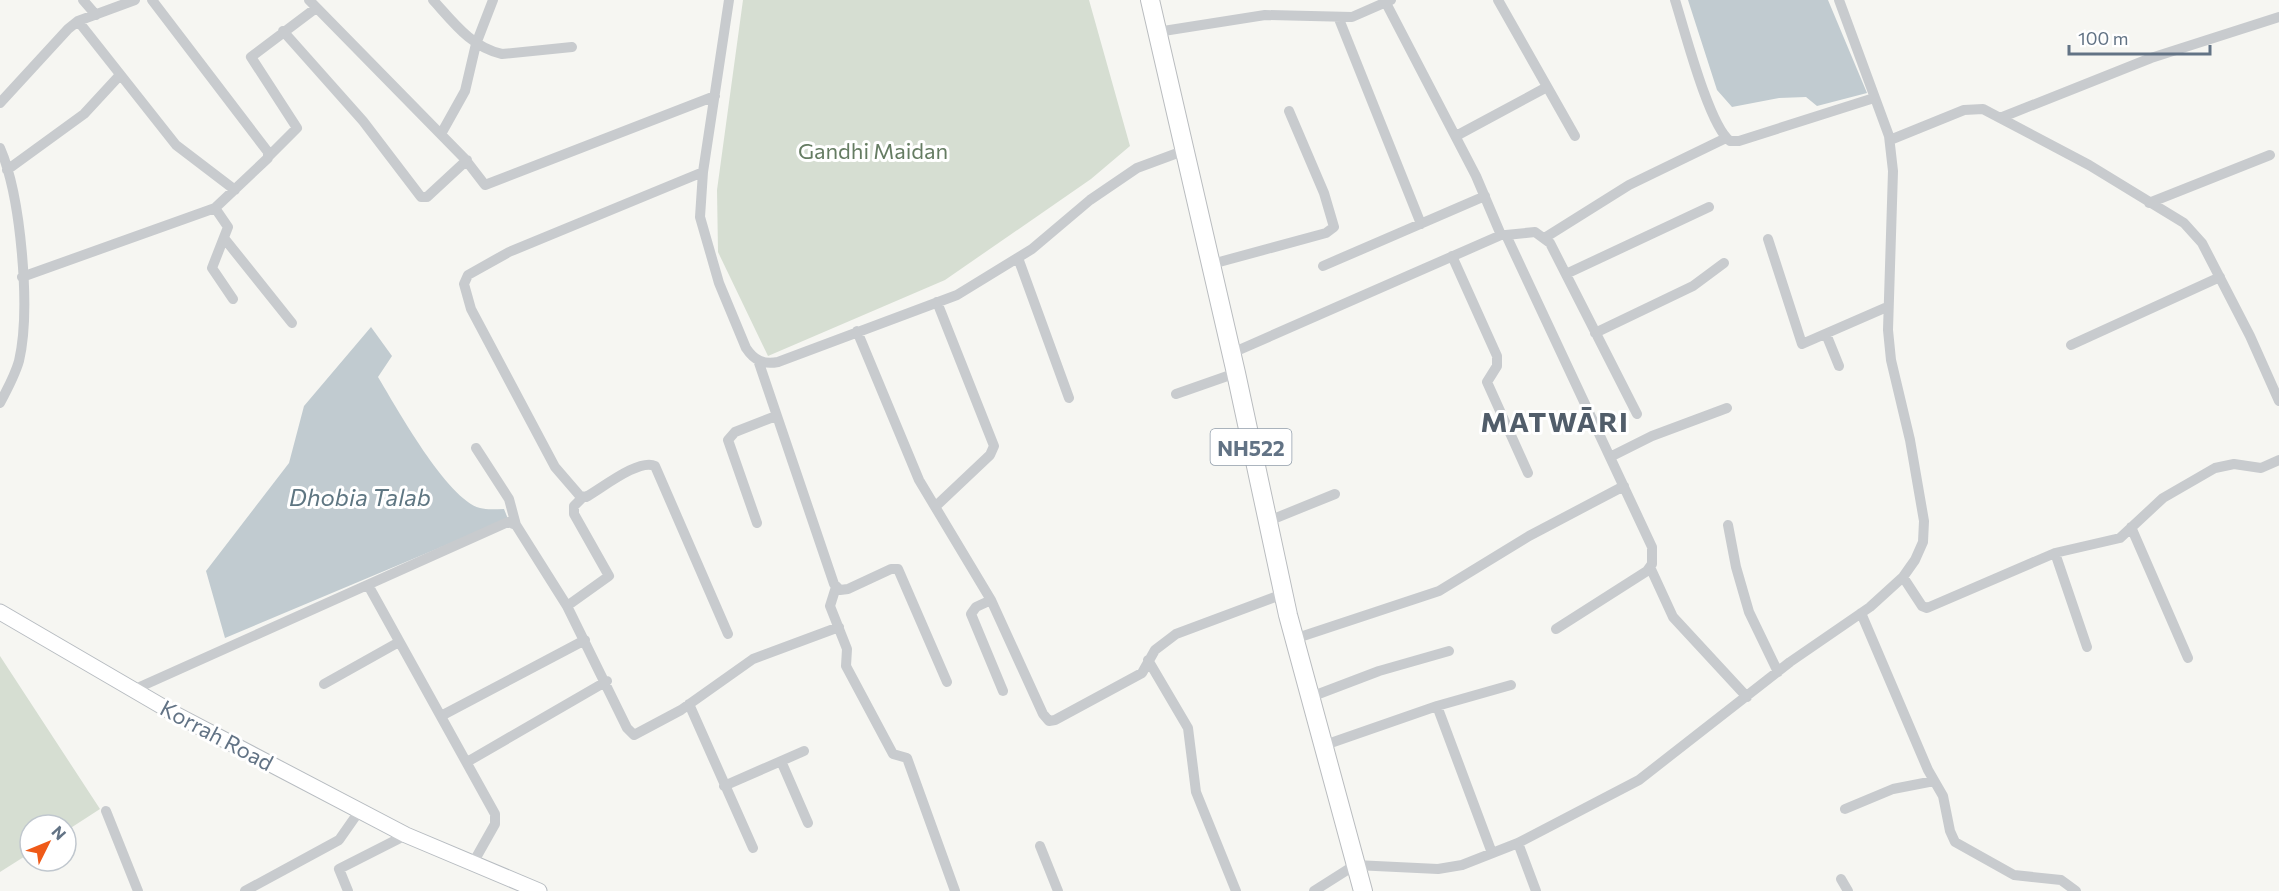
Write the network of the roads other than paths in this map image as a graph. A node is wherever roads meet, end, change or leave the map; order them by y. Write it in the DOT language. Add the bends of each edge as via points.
graph roads {
  1 [pos="82,0"];
  2 [pos="135,0"];
  3 [pos="152,0"];
  4 [pos="433,0"];
  5 [pos="493,0"];
  6 [pos="729,0"];
  7 [pos="1150,0"];
  8 [pos="1498,0"];
  9 [pos="1675,0"];
  10 [pos="1840,0"];
  11 [pos="1388,1"];
  12 [pos="313,4"];
  13 [pos="96,15"];
  14 [pos="2279,17"];
  15 [pos="1339,19"];
  16 [pos="78,21"];
  17 [pos="283,31"];
  18 [pos="1157,32"];
  19 [pos="476,45"];
  20 [pos="572,47"];
  21 [pos="120,75"];
  22 [pos="1547,87"];
  23 [pos="715,96"];
  24 [pos="1874,98"];
  25 [pos="0,103"];
  26 [pos="1289,111"];
  27 [pos="2000,118"];
  28 [pos="441,134"];
  29 [pos="1456,136"];
  30 [pos="1575,136"];
  31 [pos="1725,138"];
  32 [pos="1890,140"];
  33 [pos="0,148"];
  34 [pos="1183,152"];
  35 [pos="2270,155"];
  36 [pos="269,156"];
  37 [pos="466,160"];
  38 [pos="7,170"];
  39 [pos="703,172"];
  40 [pos="235,190"];
  41 [pos="1485,196"];
  42 [pos="2149,203"];
  43 [pos="1709,207"];
  44 [pos="215,208"];
  45 [pos="1421,224"];
  46 [pos="1504,235"];
  47 [pos="1545,237"];
  48 [pos="224,238"];
  49 [pos="1768,239"];
  50 [pos="1452,256"];
  51 [pos="1018,258"];
  52 [pos="1724,263"];
  53 [pos="1212,264"];
  54 [pos="1323,266"];
  55 [pos="1566,274"];
  56 [pos="22,277"];
  57 [pos="2220,278"];
  58 [pos="233,299"];
  59 [pos="937,302"];
  60 [pos="1887,307"];
  61 [pos="292,323"];
  62 [pos="857,331"];
  63 [pos="1596,333"];
  64 [pos="1826,334"];
  65 [pos="2072,345"];
  66 [pos="1232,352"];
  67 [pos="758,360"];
  68 [pos="1839,366"];
  69 [pos="1236,373"];
  70 [pos="1176,394"];
  71 [pos="1069,398"];
  72 [pos="2279,401"];
  73 [pos="0,403"];
  74 [pos="1727,408"];
  75 [pos="1637,414"];
  76 [pos="776,416"];
  77 [pos="476,448"];
  78 [pos="1610,457"];
  79 [pos="2279,460"];
  80 [pos="1528,473"];
  81 [pos="1624,486"];
  82 [pos="1335,494"];
  83 [pos="583,497"];
  84 [pos="936,506"];
  85 [pos="1266,522"];
  86 [pos="757,523"];
  87 [pos="516,525"];
  88 [pos="1728,525"];
  89 [pos="2132,527"];
  90 [pos="2055,554"];
  91 [pos="1650,567"];
  92 [pos="1903,577"];
  93 [pos="368,585"];
  94 [pos="836,587"];
  95 [pos="1283,594"];
  96 [pos="991,600"];
  97 [pos="567,606"];
  98 [pos="0,612"];
  99 [pos="1861,613"];
  100 [pos="838,627"];
  101 [pos="1556,629"];
  102 [pos="728,634"];
  103 [pos="1294,639"];
  104 [pos="585,640"];
  105 [pos="399,642"];
  106 [pos="2087,647"];
  107 [pos="1449,651"];
  108 [pos="2188,658"];
  109 [pos="1148,660"];
  110 [pos="1778,672"];
  111 [pos="606,681"];
  112 [pos="947,682"];
  113 [pos="324,684"];
  114 [pos="1511,685"];
  115 [pos="133,690"];
  116 [pos="1003,690"];
  117 [pos="1308,698"];
  118 [pos="1746,698"];
  119 [pos="689,704"];
  120 [pos="1437,706"];
  121 [pos="441,716"];
  122 [pos="1322,746"];
  123 [pos="804,751"];
  124 [pos="781,761"];
  125 [pos="467,762"];
  126 [pos="1934,781"];
  127 [pos="724,786"];
  128 [pos="1845,809"];
  129 [pos="360,810"];
  130 [pos="106,811"];
  131 [pos="808,823"];
  132 [pos="406,835"];
  133 [pos="1518,843"];
  134 [pos="1040,846"];
  135 [pos="753,848"];
  136 [pos="1492,853"];
  137 [pos="473,863"];
  138 [pos="1355,866"];
  139 [pos="1841,879"];
  140 [pos="138,891"];
  141 [pos="245,891"];
  142 [pos="348,891"];
  143 [pos="539,891"];
  144 [pos="955,891"];
  145 [pos="1058,891"];
  146 [pos="1236,891"];
  147 [pos="1314,891"];
  148 [pos="1363,891"];
  149 [pos="1536,891"];
  150 [pos="1848,891"];
  151 [pos="2076,891"];
  1 -- 13 [label="street"];
  2 -- 13 [label="street"];
  3 -- 36 [label="street"];
  4 -- 19 [label="street"];
  5 -- 19 [label="street"];
  6 -- 23 [label="street"];
  7 -- 18 [label="highway, NH522"];
  8 -- 22 [label="street"];
  9 -- 31 [label="street" via="1702,88"];
  10 -- 24 [label="street"];
  11 -- 15 [label="street"];
  11 -- 29 [label="street"];
  12 -- 17 [label="street"];
  12 -- 28 [label="street"];
  13 -- 16 [label="street"];
  14 -- 27 [label="street" via="2151,58"];
  15 -- 18 [label="street" via="1265,15"];
  15 -- 45 [label="street"];
  16 -- 21 [label="street"];
  16 -- 25 [label="street"];
  17 -- 36 [label="street" via="251,57 297,128"];
  17 -- 37 [label="street" via="363,121 421,197 427,197"];
  18 -- 34 [label="highway, NH522"];
  19 -- 20 [label="street" via="502,54"];
  19 -- 28 [label="street" via="465,91"];
  21 -- 38 [label="street" via="84,114"];
  21 -- 40 [label="street" via="184,154"];
  22 -- 29 [label="street"];
  22 -- 30 [label="street"];
  23 -- 37 [label="street" via="485,185"];
  23 -- 39 [label="street"];
  24 -- 31 [label="street" via="1739,141"];
  24 -- 32 [label="street"];
  26 -- 53 [label="street" via="1334,227 1326,233"];
  27 -- 32 [label="street" via="1983,109 1964,110"];
  27 -- 42 [label="street" via="2089,165"];
  28 -- 37 [label="street"];
  29 -- 41 [label="street"];
  31 -- 47 [label="street" via="1629,185"];
  32 -- 60 [label="street" via="1893,182"];
  33 -- 38 [label="street"];
  34 -- 51 [label="street" via="1137,168"];
  34 -- 53 [label="highway, NH522"];
  35 -- 42 [label="street"];
  36 -- 40 [label="street"];
  38 -- 56 [label="street" via="20,228"];
  39 -- 67 [label="street" via="700,217 706,242 746,348"];
  39 -- 83 [label="street" via="509,252 465,279 471,309 550,456"];
  40 -- 44 [label="street"];
  41 -- 45 [label="street"];
  41 -- 46 [label="street"];
  42 -- 57 [label="street" via="2174,216 2197,235"];
  43 -- 55 [label="street"];
  44 -- 48 [label="street" via="228,224"];
  44 -- 56 [label="street"];
  45 -- 54 [label="street"];
  46 -- 47 [label="street" via="1535,232"];
  46 -- 50 [label="street"];
  46 -- 78 [label="street"];
  47 -- 55 [label="street"];
  48 -- 58 [label="street" via="212,268"];
  48 -- 61 [label="street"];
  49 -- 64 [label="street" via="1802,344"];
  50 -- 66 [label="street"];
  50 -- 80 [label="street" via="1497,356 1497,366 1487,382"];
  51 -- 59 [label="street" via="957,295"];
  51 -- 71 [label="street"];
  52 -- 63 [label="street" via="1693,286"];
  53 -- 66 [label="highway, NH522"];
  55 -- 63 [label="street"];
  56 -- 73 [label="street" via="24,320 19,361"];
  57 -- 65 [label="street"];
  57 -- 72 [label="street"];
  59 -- 62 [label="street"];
  59 -- 84 [label="street" via="994,446 990,455"];
  60 -- 64 [label="street"];
  60 -- 92 [label="street" via="1891,360 1924,521 1923,542"];
  62 -- 67 [label="street" via="778,362"];
  62 -- 84 [label="street" via="919,480"];
  63 -- 75 [label="street"];
  64 -- 68 [label="street"];
  66 -- 69 [label="highway, NH522"];
  67 -- 76 [label="street"];
  69 -- 70 [label="street"];
  69 -- 85 [label="highway, NH522"];
  74 -- 78 [label="street"];
  76 -- 86 [label="street" via="735,432 728,440"];
  76 -- 94 [label="street"];
  77 -- 87 [label="street" via="509,499"];
  78 -- 81 [label="street"];
  79 -- 89 [label="street" via="2260,468 2234,464 2215,468 2163,498"];
  81 -- 91 [label="street" via="1648,533 1652,547"];
  81 -- 103 [label="street" via="1439,591"];
  82 -- 85 [label="street"];
  83 -- 97 [label="street" via="574,506 574,514 609,576"];
  83 -- 102 [label="street" via="628,472 654,465"];
  84 -- 96 [label="street"];
  85 -- 95 [label="highway, NH522"];
  87 -- 93 [label="street" via="505,522"];
  87 -- 97 [label="street"];
  88 -- 110 [label="street" via="1749,612"];
  89 -- 90 [label="street" via="2115,540"];
  89 -- 108 [label="street"];
  90 -- 92 [label="street" via="1927,608"];
  90 -- 106 [label="street"];
  91 -- 101 [label="street"];
  91 -- 118 [label="street" via="1673,617"];
  92 -- 99 [label="street"];
  93 -- 105 [label="street"];
  93 -- 115 [label="street"];
  94 -- 100 [label="street" via="830,606"];
  94 -- 112 [label="street" via="848,589 898,569"];
  95 -- 103 [label="highway, NH522"];
  95 -- 109 [label="street" via="1176,633"];
  96 -- 109 [label="street" via="1049,721 1138,676"];
  96 -- 116 [label="street" via="976,607 972,614"];
  97 -- 104 [label="street"];
  98 -- 115 [label="main road, Korrah Road"];
  99 -- 110 [label="street"];
  99 -- 126 [label="street"];
  100 -- 119 [label="street" via="753,659"];
  100 -- 144 [label="street" via="847,649 848,670 893,753 907,758"];
  103 -- 117 [label="highway, NH522"];
  104 -- 111 [label="street"];
  104 -- 121 [label="street"];
  105 -- 113 [label="street"];
  105 -- 121 [label="street"];
  107 -- 117 [label="street" via="1379,671"];
  109 -- 146 [label="street" via="1188,728 1196,792"];
  110 -- 118 [label="street"];
  111 -- 119 [label="street" via="634,735"];
  111 -- 125 [label="street"];
  114 -- 120 [label="street"];
  115 -- 129 [label="main road, Korrah Road"];
  117 -- 122 [label="highway, NH522"];
  118 -- 133 [label="street" via="1639,780"];
  119 -- 127 [label="street"];
  120 -- 122 [label="street"];
  120 -- 136 [label="street"];
  121 -- 125 [label="street"];
  122 -- 138 [label="highway, NH522"];
  123 -- 124 [label="street"];
  124 -- 127 [label="street"];
  124 -- 131 [label="street"];
  125 -- 137 [label="street" via="496,819"];
  126 -- 128 [label="street" via="1893,789"];
  126 -- 151 [label="street" via="1945,801 1950,831 1962,848 2014,875 2061,880"];
  127 -- 135 [label="street"];
  129 -- 132 [label="main road, Korrah Road"];
  129 -- 141 [label="street" via="339,840"];
  130 -- 140 [label="street"];
  132 -- 137 [label="main road, Korrah Road"];
  132 -- 142 [label="street" via="339,869"];
  133 -- 136 [label="street"];
  133 -- 149 [label="street"];
  134 -- 145 [label="street"];
  136 -- 138 [label="street" via="1462,865 1438,868"];
  137 -- 143 [label="main road, Korrah Road"];
  138 -- 147 [label="street"];
  138 -- 148 [label="highway, NH522"];
  139 -- 150 [label="street"];
}
